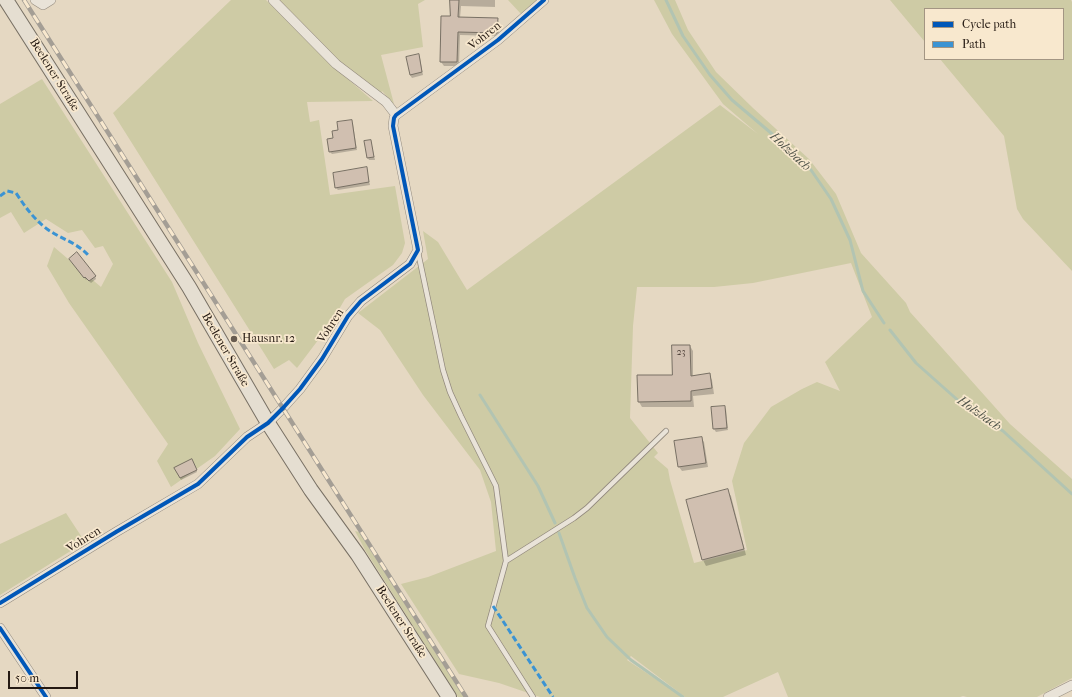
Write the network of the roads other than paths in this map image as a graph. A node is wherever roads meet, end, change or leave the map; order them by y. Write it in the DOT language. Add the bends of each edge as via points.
graph roads {
  1 [pos="6,0"];
  2 [pos="35,0"];
  3 [pos="51,0"];
  4 [pos="273,0"];
  5 [pos="544,0"];
  6 [pos="396,115"];
  7 [pos="418,250"];
  8 [pos="410,264"];
  9 [pos="422,271"];
  10 [pos="268,423"];
  11 [pos="666,430"];
  12 [pos="506,561"];
  13 [pos="0,603"];
  14 [pos="0,628"];
  15 [pos="1072,685"];
  16 [pos="46,697"];
  17 [pos="450,697"];
  18 [pos="532,697"];
  19 [pos="1048,697"];
  1 -- 10 [label="main road, Beelener Straße" via="189,288"];
  2 -- 3 [label="street" via="43,5"];
  4 -- 6 [label="street" via="336,64 386,102"];
  5 -- 6 [label="street, Vohren" via="498,40"];
  6 -- 7 [label="street" via="392,126"];
  7 -- 8 [label="street, Vohren"];
  7 -- 9 [label="lane"];
  8 -- 9 [label="lane"];
  8 -- 10 [label="street, Vohren" via="361,301 348,316 300,389"];
  9 -- 12 [label="lane" via="450,392 496,486"];
  10 -- 13 [label="street, Vohren" via="247,437 198,484"];
  10 -- 17 [label="main road, Beelener Straße"];
  11 -- 12 [label="lane" via="587,508"];
  12 -- 18 [label="lane" via="488,626"];
  14 -- 16 [label="street"];
  15 -- 19 [label="street"];
}
